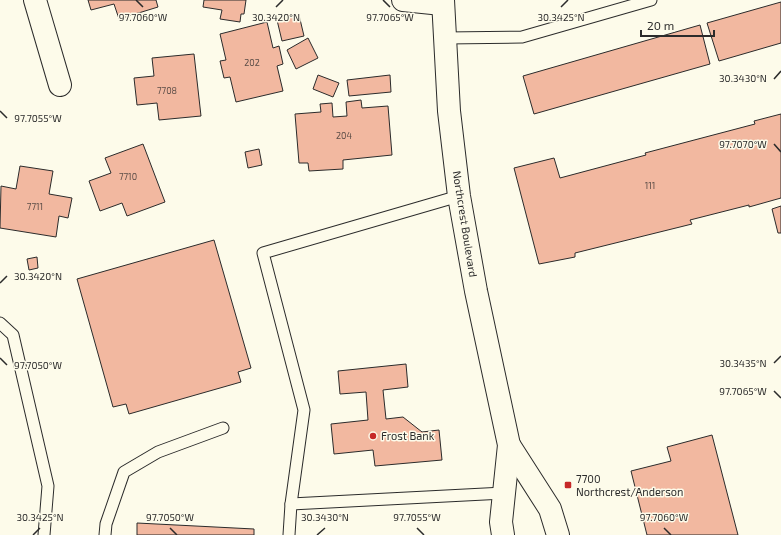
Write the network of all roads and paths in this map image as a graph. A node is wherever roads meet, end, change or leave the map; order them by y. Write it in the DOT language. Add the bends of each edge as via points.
graph roads {
  1 [pos="35,0"];
  2 [pos="403,0"];
  3 [pos="651,0"];
  4 [pos="443,2"];
  5 [pos="445,38"];
  6 [pos="60,85"];
  7 [pos="459,196"];
  8 [pos="0,323"];
  9 [pos="223,428"];
  10 [pos="509,445"];
  11 [pos="504,493"];
  12 [pos="290,504"];
  13 [pos="44,535"];
  14 [pos="105,535"];
  15 [pos="289,535"];
  16 [pos="504,535"];
  17 [pos="558,535"];
  1 -- 6 [label="street"];
  2 -- 4 [label="street"];
  3 -- 5 [label="lane" via="522,37"];
  4 -- 5 [label="street, Northcrest Boulevard"];
  5 -- 7 [label="street, Northcrest Boulevard" via="449,111"];
  7 -- 10 [label="street, Northcrest Boulevard" via="476,291"];
  7 -- 12 [label="lane" via="263,253 304,410"];
  8 -- 13 [label="lane" via="13,335 48,486"];
  9 -- 14 [label="lane" via="158,452 124,472 106,524"];
  10 -- 11 [label="street, Northcrest Boulevard"];
  10 -- 17 [label="street, Northcrest Boulevard" via="550,509"];
  11 -- 12 [label="lane"];
  11 -- 16 [label="street, Northcrest Boulevard"];
  12 -- 15 [label="lane"];
}
